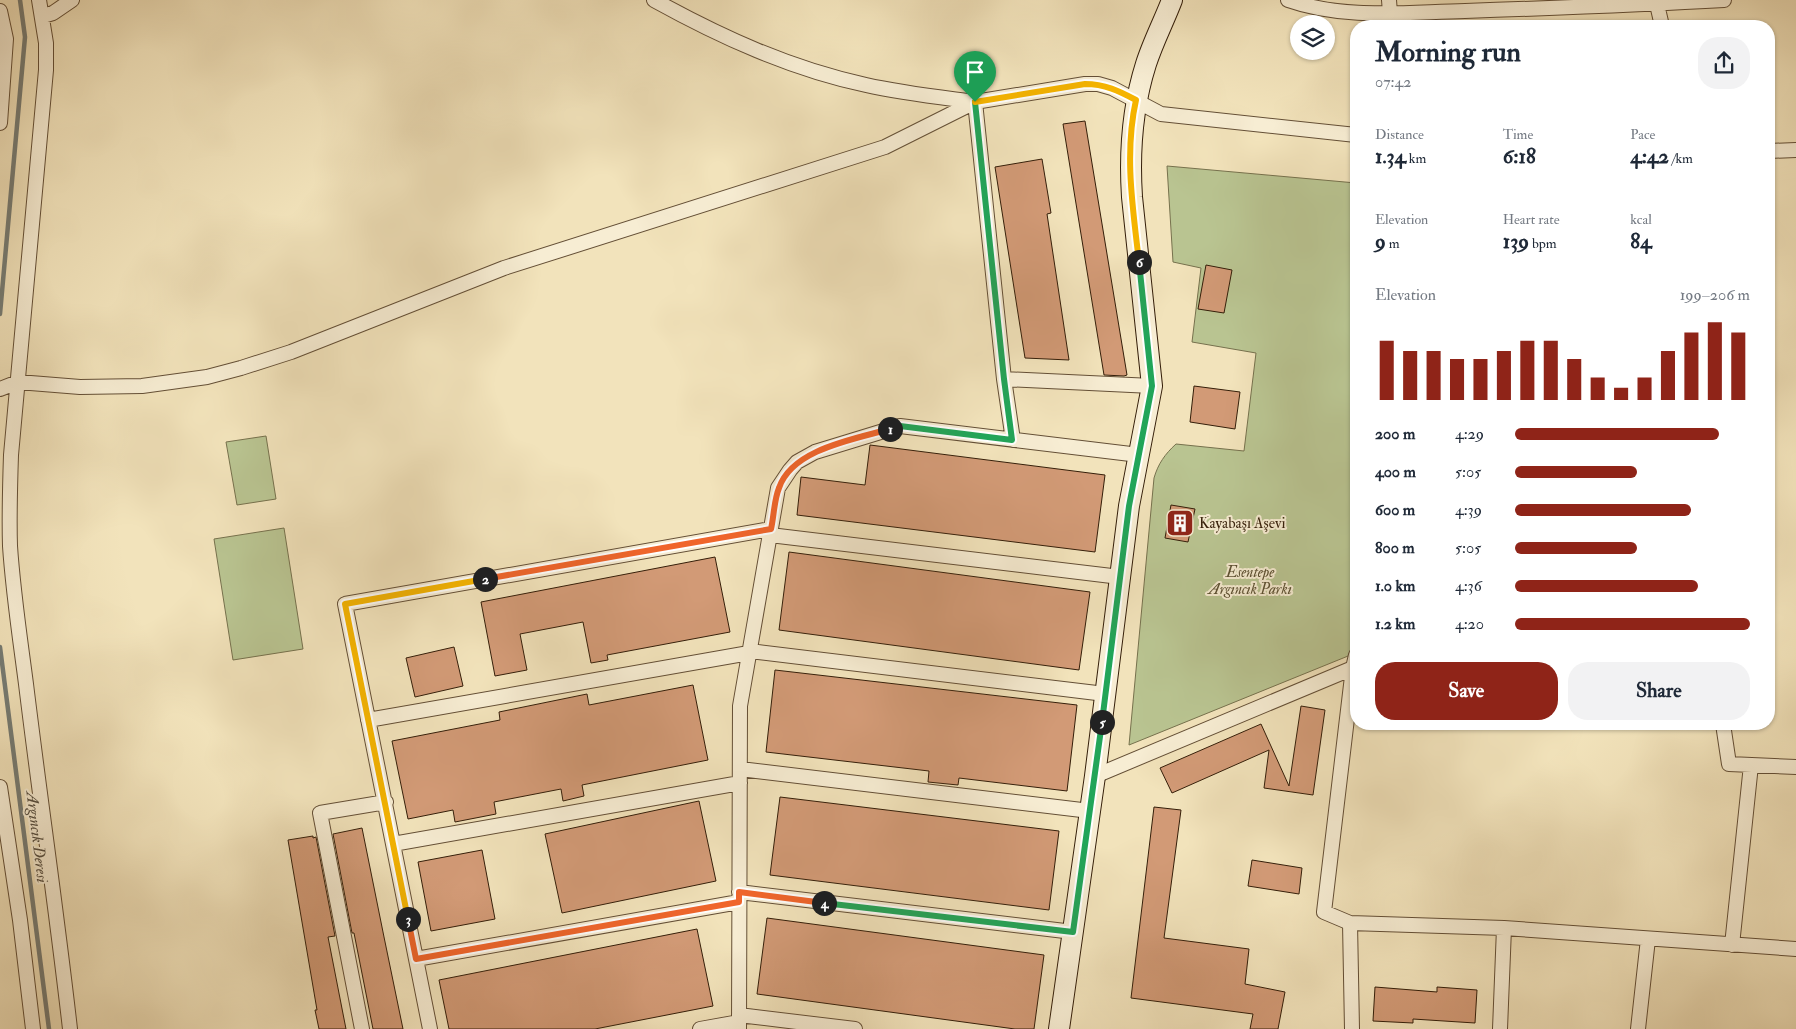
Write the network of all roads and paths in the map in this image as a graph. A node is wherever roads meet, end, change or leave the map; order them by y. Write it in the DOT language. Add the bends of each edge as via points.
graph roads {
  1 [pos="40,0"];
  2 [pos="72,0"];
  3 [pos="654,0"];
  4 [pos="1172,0"];
  5 [pos="1288,0"];
  6 [pos="1724,0"];
  7 [pos="1656,2"];
  8 [pos="0,11"];
  9 [pos="1390,13"];
  10 [pos="43,16"];
  11 [pos="1660,20"];
  12 [pos="1136,100"];
  13 [pos="975,102"];
  14 [pos="0,123"];
  15 [pos="1350,134"];
  16 [pos="1796,150"];
  17 [pos="1775,151"];
  18 [pos="1004,379"];
  19 [pos="18,382"];
  20 [pos="1152,386"];
  21 [pos="0,389"];
  22 [pos="1012,440"];
  23 [pos="1139,455"];
  24 [pos="771,532"];
  25 [pos="1120,577"];
  26 [pos="749,652"];
  27 [pos="1350,663"];
  28 [pos="1105,694"];
  29 [pos="1350,701"];
  30 [pos="368,720"];
  31 [pos="1724,730"];
  32 [pos="1751,765"];
  33 [pos="1796,767"];
  34 [pos="740,776"];
  35 [pos="1095,776"];
  36 [pos="0,787"];
  37 [pos="386,802"];
  38 [pos="1090,811"];
  39 [pos="393,844"];
  40 [pos="739,897"];
  41 [pos="1350,924"];
  42 [pos="1504,928"];
  43 [pos="1073,932"];
  44 [pos="1648,939"];
  45 [pos="1732,945"];
  46 [pos="1796,949"];
  47 [pos="416,959"];
  48 [pos="739,1022"];
  49 [pos="33,1029"];
  50 [pos="70,1029"];
  51 [pos="362,1029"];
  52 [pos="430,1029"];
  53 [pos="700,1029"];
  54 [pos="855,1029"];
  55 [pos="1059,1029"];
  56 [pos="1352,1029"];
  57 [pos="1500,1029"];
  58 [pos="1638,1029"];
  1 -- 10 [label="street"];
  2 -- 10 [label="street"];
  3 -- 13 [label="street" via="739,44 797,66 865,85"];
  4 -- 12 [label="street" via="1147,62"];
  5 -- 9 [label="street" via="1345,12"];
  6 -- 7 [label="street"];
  7 -- 9 [label="street"];
  7 -- 11 [label="street"];
  8 -- 14 [label="street" via="6,40"];
  10 -- 19 [label="street" via="46,70"];
  12 -- 13 [label="street" via="1112,88 1085,84"];
  12 -- 15 [label="street" via="1161,114"];
  12 -- 20 [label="street" via="1130,174"];
  13 -- 18 [label="street"];
  13 -- 19 [label="street" via="885,147 504,268 242,368 207,377 142,386 80,387"];
  16 -- 17 [label="street"];
  18 -- 20 [label="street"];
  18 -- 22 [label="street"];
  19 -- 21 [label="street"];
  19 -- 50 [label="street" via="10,482 10,547"];
  20 -- 23 [label="street"];
  22 -- 23 [label="street"];
  22 -- 24 [label="street" via="900,426 814,452 797,462 783,478 778,488"];
  23 -- 25 [label="street"];
  24 -- 25 [label="street"];
  24 -- 26 [label="street"];
  24 -- 30 [label="street" via="345,604"];
  25 -- 28 [label="street"];
  26 -- 28 [label="street"];
  26 -- 30 [label="street"];
  26 -- 34 [label="street" via="740,706"];
  27 -- 35 [label="street"];
  28 -- 35 [label="street"];
  29 -- 41 [label="street" via="1324,912"];
  30 -- 37 [label="street"];
  31 -- 32 [label="street" via="1729,764"];
  32 -- 33 [label="street"];
  32 -- 45 [label="street"];
  34 -- 38 [label="street"];
  34 -- 39 [label="street"];
  34 -- 40 [label="street"];
  35 -- 38 [label="street"];
  36 -- 49 [label="street"];
  37 -- 39 [label="street"];
  37 -- 51 [label="street" via="320,814"];
  38 -- 43 [label="street"];
  39 -- 47 [label="street"];
  40 -- 43 [label="street"];
  40 -- 47 [label="street"];
  40 -- 48 [label="street"];
  41 -- 42 [label="street"];
  41 -- 56 [label="street"];
  42 -- 44 [label="street"];
  42 -- 57 [label="street"];
  43 -- 55 [label="street"];
  44 -- 45 [label="street"];
  44 -- 58 [label="street"];
  45 -- 46 [label="street"];
  47 -- 52 [label="street"];
  48 -- 53 [label="street"];
  48 -- 54 [label="street"];
}
